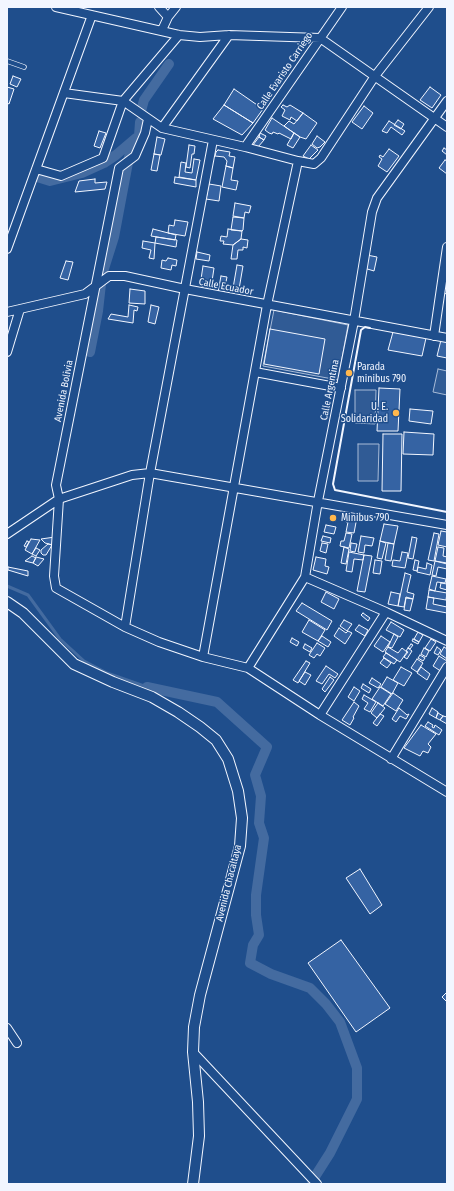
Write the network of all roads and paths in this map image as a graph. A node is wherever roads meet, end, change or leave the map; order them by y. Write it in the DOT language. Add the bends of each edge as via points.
graph roads {
  1 [pos="56,7"];
  2 [pos="159,7"];
  3 [pos="176,7"];
  4 [pos="342,7"];
  5 [pos="429,7"];
  6 [pos="92,15"];
  7 [pos="168,17"];
  8 [pos="162,30"];
  9 [pos="179,35"];
  10 [pos="229,35"];
  11 [pos="320,38"];
  12 [pos="7,61"];
  13 [pos="24,67"];
  14 [pos="375,76"];
  15 [pos="64,93"];
  16 [pos="123,101"];
  17 [pos="447,101"];
  18 [pos="434,117"];
  19 [pos="148,119"];
  20 [pos="447,127"];
  21 [pos="162,128"];
  22 [pos="213,140"];
  23 [pos="245,147"];
  24 [pos="298,162"];
  25 [pos="36,169"];
  26 [pos="447,247"];
  27 [pos="7,249"];
  28 [pos="95,286"];
  29 [pos="185,290"];
  30 [pos="267,305"];
  31 [pos="20,308"];
  32 [pos="7,312"];
  33 [pos="354,321"];
  34 [pos="434,336"];
  35 [pos="447,338"];
  36 [pos="7,352"];
  37 [pos="255,372"];
  38 [pos="341,388"];
  39 [pos="150,473"];
  40 [pos="234,488"];
  41 [pos="59,499"];
  42 [pos="318,501"];
  43 [pos="447,524"];
  44 [pos="7,534"];
  45 [pos="305,578"];
  46 [pos="7,602"];
  47 [pos="386,612"];
  48 [pos="125,627"];
  49 [pos="447,641"];
  50 [pos="203,657"];
  51 [pos="447,667"];
  52 [pos="248,668"];
  53 [pos="320,715"];
  54 [pos="391,759"];
  55 [pos="447,792"];
  56 [pos="7,1028"];
  57 [pos="17,1043"];
  58 [pos="193,1052"];
  59 [pos="192,1184"];
  60 [pos="317,1184"];
  1 -- 6 [label="street"];
  2 -- 7 [label="street"];
  3 -- 7 [label="street"];
  4 -- 11 [label="street, Calle Evaristo Carriego"];
  5 -- 14 [label="street"];
  6 -- 8 [label="street"];
  6 -- 15 [label="street"];
  7 -- 8 [label="street"];
  8 -- 9 [label="street"];
  9 -- 10 [label="street"];
  9 -- 16 [label="street"];
  10 -- 11 [label="street"];
  10 -- 21 [label="street"];
  11 -- 14 [label="street"];
  11 -- 23 [label="street, Calle Evaristo Carriego"];
  12 -- 13 [label="lane"];
  14 -- 18 [label="street"];
  14 -- 24 [label="street" via="321,158 314,164"];
  15 -- 16 [label="street"];
  15 -- 25 [label="street"];
  16 -- 19 [label="street"];
  16 -- 25 [label="street" via="103,158 61,176"];
  17 -- 18 [label="street, Calle Argentina"];
  18 -- 20 [label="street"];
  18 -- 33 [label="street, Calle Argentina" via="376,198"];
  19 -- 21 [label="street"];
  19 -- 28 [label="street, Avenida Bolivia" via="135,156 119,168"];
  21 -- 22 [label="street"];
  22 -- 23 [label="street"];
  22 -- 29 [label="street"];
  23 -- 24 [label="street"];
  24 -- 30 [label="street"];
  25 -- 27 [label="street"];
  26 -- 34 [label="street"];
  28 -- 29 [label="street, Calle Ecuador" via="109,276 125,276"];
  28 -- 31 [label="street, Calle Ecuador" via="85,294"];
  28 -- 41 [label="street, Avenida Bolivia" via="56,485"];
  29 -- 30 [label="street, Calle Ecuador"];
  29 -- 39 [label="street"];
  30 -- 33 [label="street, Calle Ecuador"];
  30 -- 37 [label="street"];
  31 -- 32 [label="street, Calle Ecuador"];
  31 -- 36 [label="street"];
  33 -- 34 [label="street, Calle Ecuador"];
  33 -- 38 [label="street, Calle Argentina"];
  34 -- 35 [label="street, Calle Ecuador"];
  37 -- 38 [label="street"];
  37 -- 40 [label="street"];
  38 -- 42 [label="street, Calle Argentina"];
  39 -- 40 [label="street"];
  39 -- 41 [label="street" via="132,475"];
  39 -- 48 [label="street"];
  40 -- 42 [label="street"];
  40 -- 50 [label="street"];
  41 -- 44 [label="street"];
  41 -- 48 [label="street, Avenida Bolivia" via="54,576 56,588"];
  42 -- 43 [label="street"];
  42 -- 45 [label="street, Calle Argentina"];
  45 -- 47 [label="street"];
  45 -- 52 [label="street, Calle Argentina"];
  46 -- 58 [label="street, Avenida Chacaltaya" via="23,613 74,664 152,697 178,712 216,740 228,759 238,791 242,818 240,846 200,995"];
  47 -- 49 [label="street"];
  47 -- 53 [label="street"];
  48 -- 50 [label="street"];
  50 -- 52 [label="street"];
  51 -- 54 [label="street"];
  52 -- 53 [label="street"];
  53 -- 54 [label="street"];
  54 -- 55 [label="street"];
  56 -- 57 [label="street"];
  58 -- 59 [label="street, Avenida Chacaltaya" via="199,1136"];
  58 -- 60 [label="street"];
}
